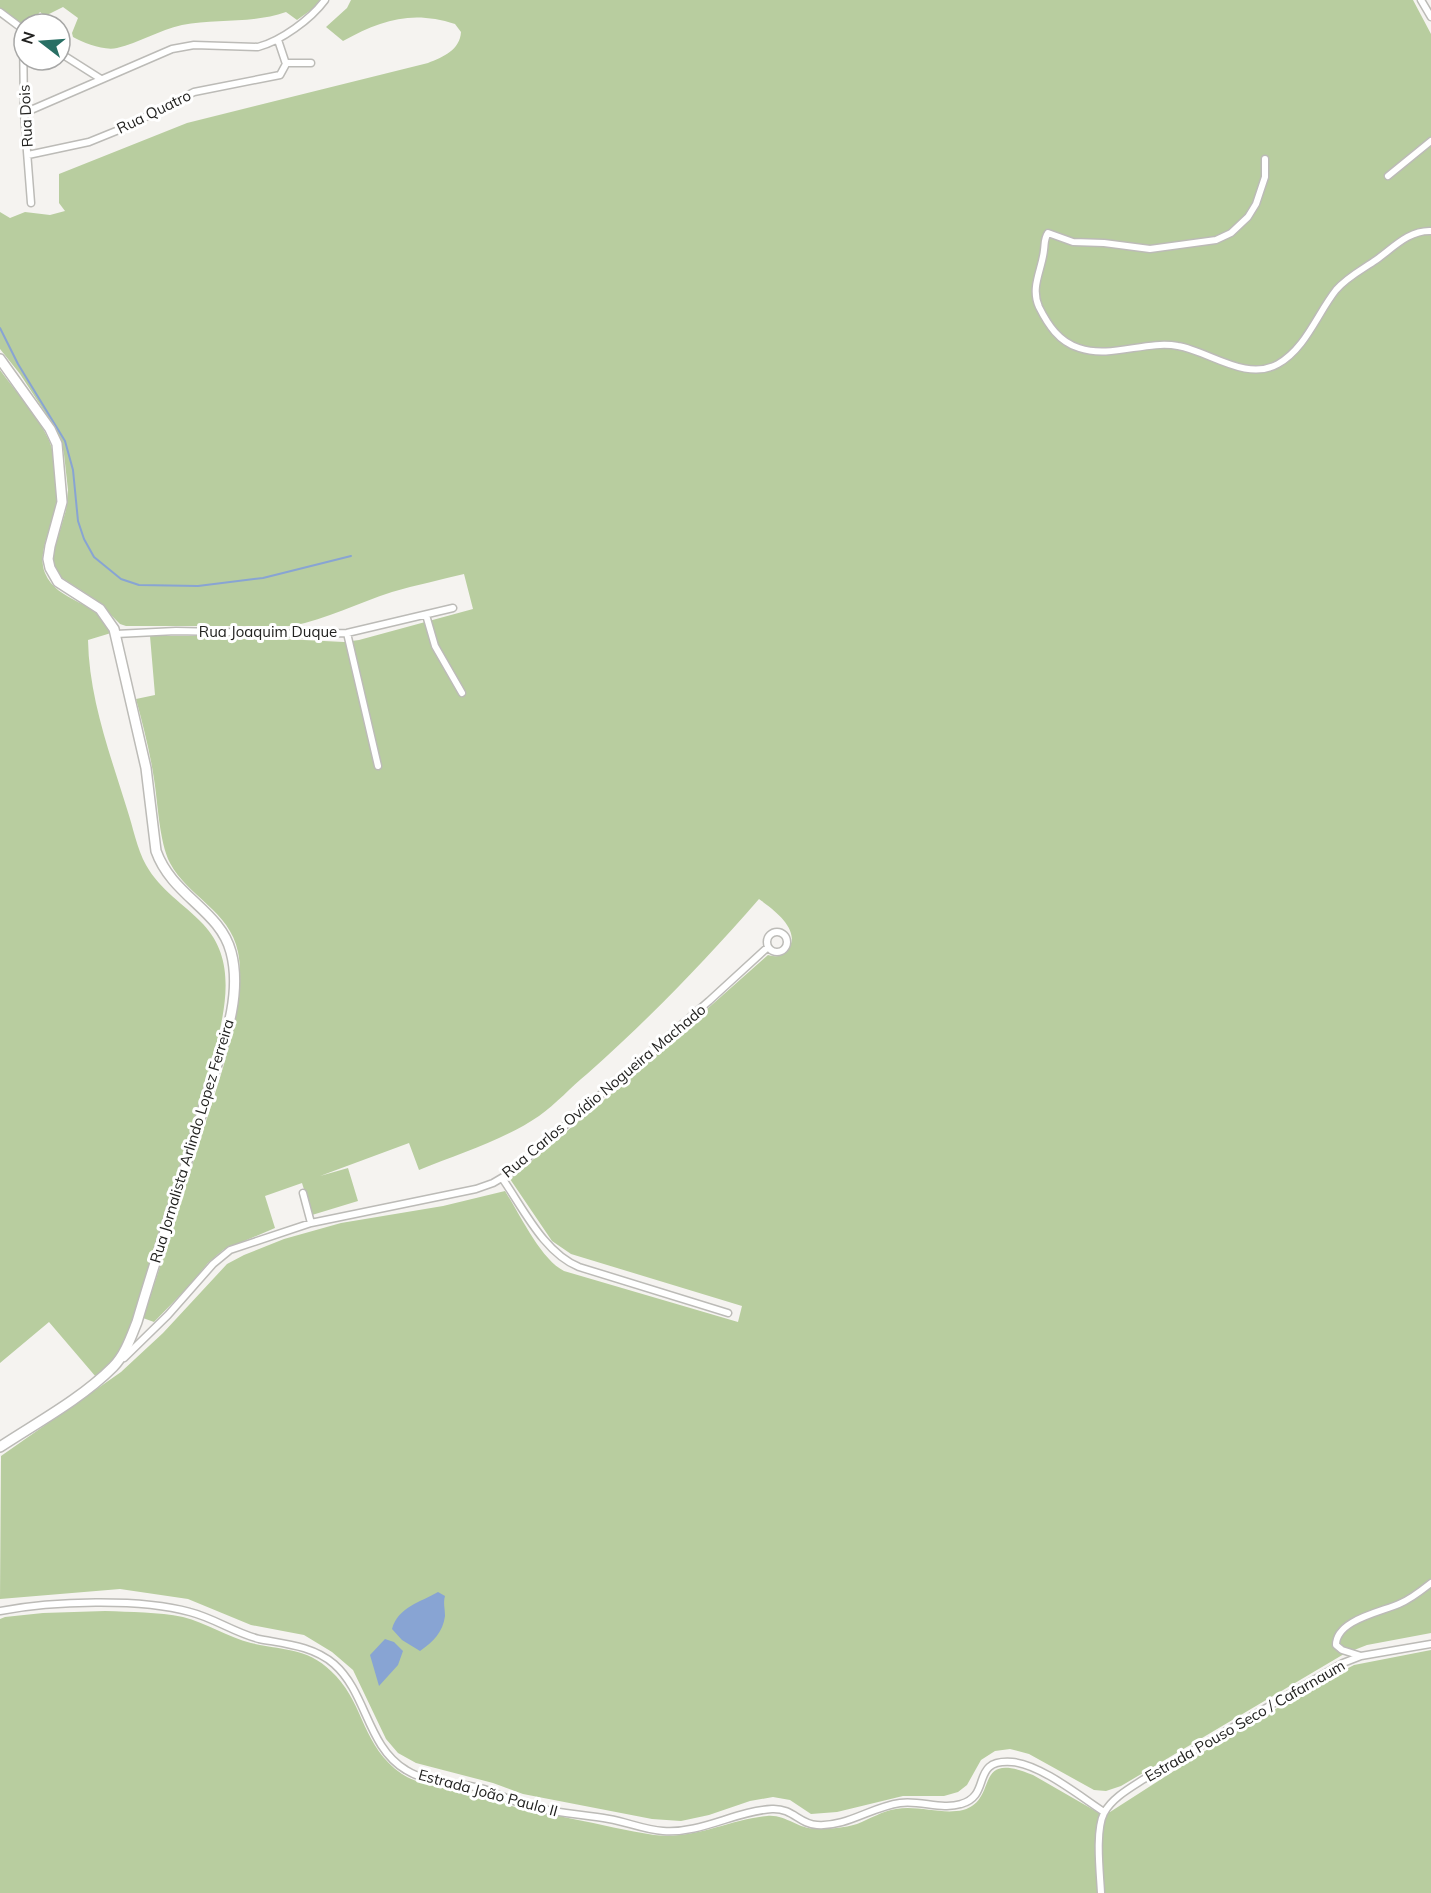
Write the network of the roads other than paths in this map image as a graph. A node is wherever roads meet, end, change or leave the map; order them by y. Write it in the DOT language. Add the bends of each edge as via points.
graph roads {
  1 [pos="325,0"];
  2 [pos="1421,0"];
  3 [pos="1431,17"];
  4 [pos="278,40"];
  5 [pos="72,61"];
  6 [pos="286,63"];
  7 [pos="311,63"];
  8 [pos="24,72"];
  9 [pos="101,80"];
  10 [pos="24,113"];
  11 [pos="1431,141"];
  12 [pos="28,155"];
  13 [pos="1264,159"];
  14 [pos="1388,176"];
  15 [pos="32,203"];
  16 [pos="1431,231"];
  17 [pos="0,358"];
  18 [pos="453,608"];
  19 [pos="426,615"];
  20 [pos="347,633"];
  21 [pos="116,634"];
  22 [pos="462,693"];
  23 [pos="378,766"];
  24 [pos="768,947"];
  25 [pos="502,1178"];
  26 [pos="303,1193"];
  27 [pos="311,1223"];
  28 [pos="728,1313"];
  29 [pos="114,1366"];
  30 [pos="0,1448"];
  31 [pos="1431,1583"];
  32 [pos="0,1611"];
  33 [pos="1431,1644"];
  34 [pos="1361,1656"];
  35 [pos="1104,1812"];
  36 [pos="1101,1893"];
  1 -- 4 [label="street"];
  2 -- 3 [label="street"];
  4 -- 6 [label="street"];
  4 -- 9 [label="street" via="258,47 182,46"];
  5 -- 9 [label="street"];
  6 -- 7 [label="street"];
  6 -- 12 [label="street, Rua Quatro" via="280,75 194,92 126,127 89,141"];
  8 -- 10 [label="street, Rua Dois"];
  9 -- 10 [label="street"];
  10 -- 12 [label="street, Rua Dois"];
  11 -- 14 [label="street"];
  12 -- 15 [label="street, Rua Dois"];
  13 -- 16 [label="street" via="1265,177 1256,204 1231,233 1216,240 1150,249 1073,242 1047,233 1036,295 1056,334 1063,341 1091,351 1176,345 1244,368 1276,365 1304,340 1347,279 1402,241"];
  17 -- 21 [label="street" via="57,444 62,502 50,546 50,568 58,582 100,609"];
  18 -- 19 [label="street, Rua Joaquim Duque"];
  19 -- 20 [label="street, Rua Joaquim Duque"];
  19 -- 22 [label="street" via="435,646"];
  20 -- 21 [label="street, Rua Joaquim Duque"];
  20 -- 23 [label="street"];
  21 -- 29 [label="street, Rua Jornalista Arlindo Lopez Ferreira" via="146,768 156,851 170,878 226,937 234,978 230,1017 192,1145 131,1338"];
  24 -- 25 [label="street, Rua Carlos Ovídio Nogueira Machado"];
  25 -- 27 [label="street, Rua Carlos Ovídio Nogueira Machado" via="476,1189"];
  25 -- 28 [label="street" via="547,1243 566,1261"];
  26 -- 27 [label="street"];
  27 -- 29 [label="street, Rua Carlos Ovídio Nogueira Machado" via="241,1245 221,1257"];
  29 -- 30 [label="street, Rua Carlos Ovídio Nogueira Machado"];
  31 -- 34 [label="street" via="1402,1603 1362,1617 1341,1632 1336,1646"];
  32 -- 35 [label="street, Estrada João Paulo II" via="94,1603 166,1607 202,1615 257,1638 308,1649 332,1662 349,1679 375,1735 406,1770 532,1807 611,1819 642,1828 664,1832 689,1830 771,1809 787,1810 818,1825 851,1820 901,1803 963,1804 974,1798 988,1766 1011,1762 1039,1771"];
  33 -- 34 [label="street, Estrada Pouso Seco / Cafarnaum"];
  34 -- 35 [label="street, Estrada Pouso Seco / Cafarnaum" via="1144,1779 1117,1797"];
  35 -- 36 [label="street" via="1100,1825"];
}
